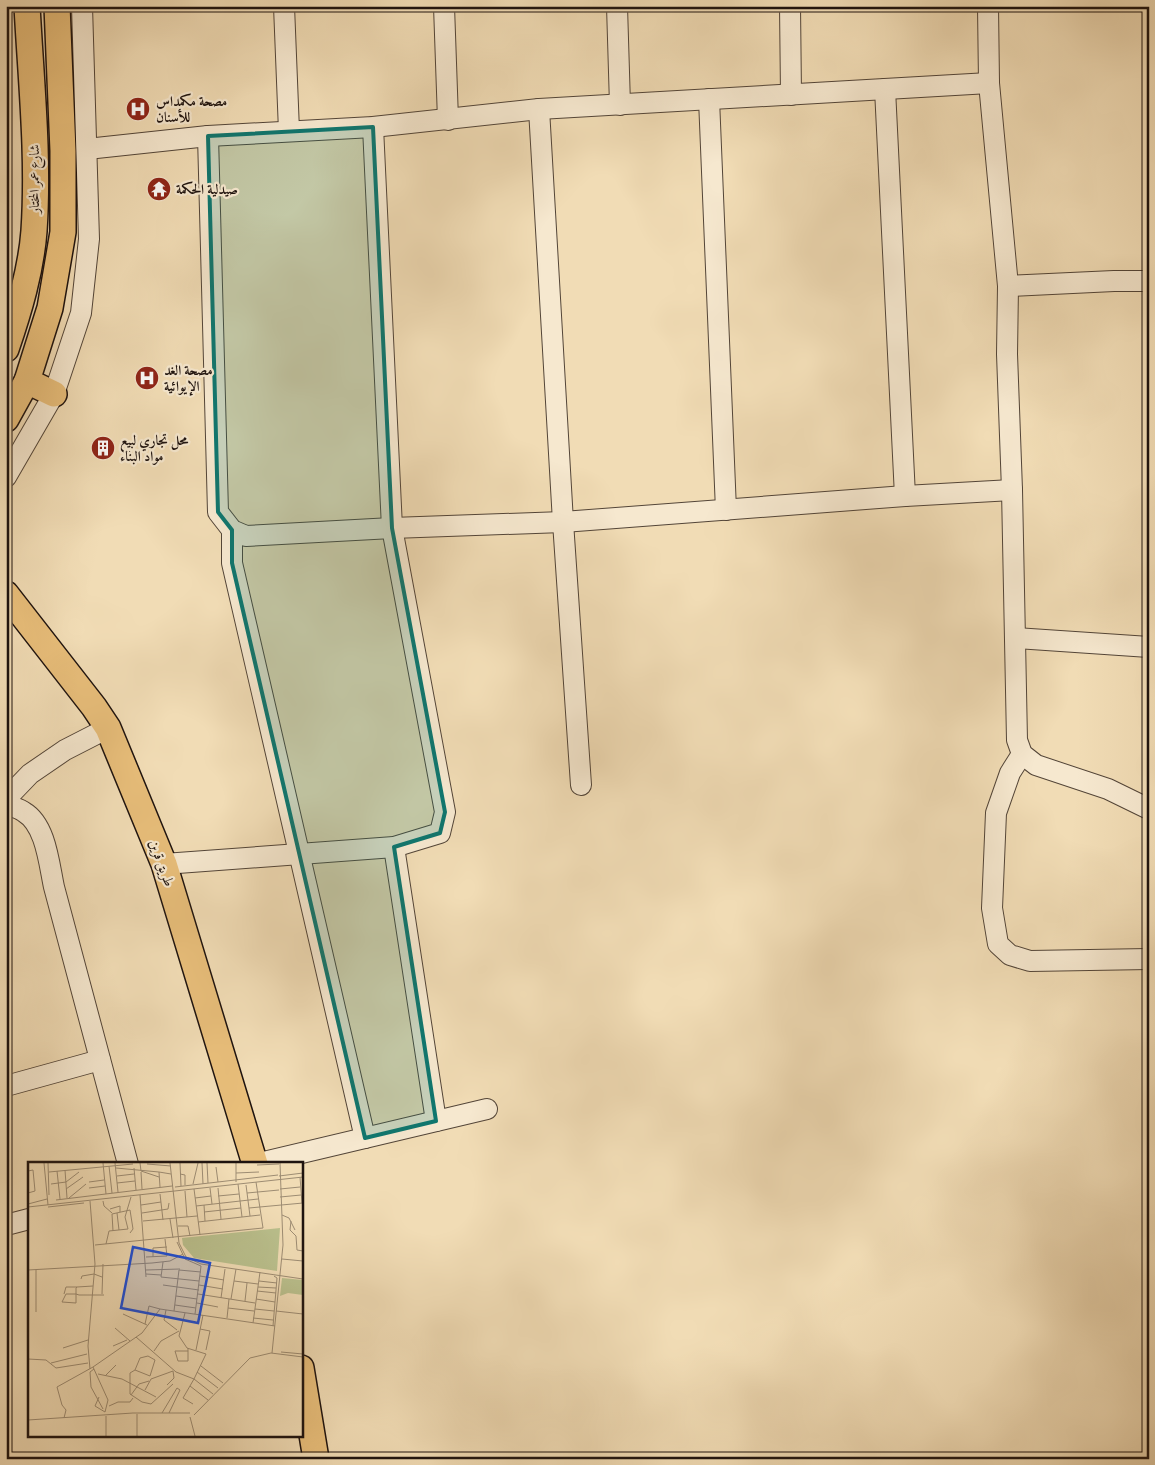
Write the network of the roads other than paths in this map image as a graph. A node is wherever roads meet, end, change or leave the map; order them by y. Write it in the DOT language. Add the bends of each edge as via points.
graph roads {
  1 [pos="27,6"];
  2 [pos="57,6"];
  3 [pos="82,6"];
  4 [pos="284,6"];
  5 [pos="444,6"];
  6 [pos="618,6"];
  7 [pos="790,6"];
  8 [pos="988,6"];
  9 [pos="989,83"];
  10 [pos="885,89"];
  11 [pos="792,95"];
  12 [pos="709,99"];
  13 [pos="620,105"];
  14 [pos="540,109"];
  15 [pos="448,120"];
  16 [pos="373,127"];
  17 [pos="289,131"];
  18 [pos="208,136"];
  19 [pos="86,149"];
  20 [pos="1149,281"];
  21 [pos="1008,286"];
  22 [pos="6,349"];
  23 [pos="27,381"];
  24 [pos="54,394"];
  25 [pos="6,420"];
  26 [pos="6,477"];
  27 [pos="1012,490"];
  28 [pos="905,496"];
  29 [pos="726,510"];
  30 [pos="563,522"];
  31 [pos="392,528"];
  32 [pos="232,530"];
  33 [pos="6,594"];
  34 [pos="1015,638"];
  35 [pos="1149,647"];
  36 [pos="108,728"];
  37 [pos="1022,754"];
  38 [pos="581,785"];
  39 [pos="6,799"];
  40 [pos="6,804"];
  41 [pos="1149,809"];
  42 [pos="394,846"];
  43 [pos="299,854"];
  44 [pos="164,864"];
  45 [pos="1149,959"];
  46 [pos="100,1060"];
  47 [pos="6,1086"];
  48 [pos="487,1109"];
  49 [pos="436,1121"];
  50 [pos="365,1138"];
  51 [pos="127,1162"];
  52 [pos="254,1162"];
  53 [pos="263,1162"];
  54 [pos="28,1220"];
  55 [pos="6,1225"];
  56 [pos="302,1374"];
  57 [pos="316,1459"];
  1 -- 22 [label="main road, شارع عمر المختار" via="35,153 34,232 22,300"];
  2 -- 23 [label="main road" via="63,232 50,308"];
  3 -- 19 [label="street"];
  4 -- 17 [label="street"];
  5 -- 15 [label="street"];
  6 -- 13 [label="street"];
  7 -- 11 [label="street"];
  8 -- 9 [label="street"];
  9 -- 10 [label="street"];
  9 -- 21 [label="street"];
  10 -- 11 [label="street"];
  10 -- 28 [label="street"];
  11 -- 12 [label="street"];
  12 -- 13 [label="street"];
  12 -- 29 [label="street"];
  13 -- 14 [label="street"];
  14 -- 15 [label="street"];
  14 -- 30 [label="street"];
  15 -- 16 [label="street"];
  16 -- 17 [label="street"];
  16 -- 31 [label="street"];
  17 -- 18 [label="street"];
  18 -- 19 [label="street"];
  18 -- 32 [label="street" via="218,512"];
  19 -- 24 [label="street" via="90,239 81,313"];
  20 -- 21 [label="street"];
  21 -- 27 [label="street"];
  23 -- 24 [label="main road"];
  23 -- 25 [label="main road"];
  24 -- 26 [label="street"];
  27 -- 28 [label="street"];
  27 -- 34 [label="street"];
  28 -- 29 [label="street"];
  29 -- 30 [label="street"];
  30 -- 31 [label="street"];
  30 -- 38 [label="street"];
  31 -- 32 [label="street" via="246,536"];
  31 -- 42 [label="street" via="445,812 440,834"];
  32 -- 43 [label="street" via="232,563"];
  33 -- 36 [label="main road, طريق قرين"];
  34 -- 35 [label="street"];
  34 -- 37 [label="street" via="1017,740"];
  36 -- 39 [label="street" via="51,759 30,774"];
  36 -- 44 [label="main road, طريق قرين"];
  37 -- 41 [label="street" via="1036,766 1108,789"];
  37 -- 45 [label="street" via="1010,774 996,813 992,908 998,944 1010,955 1030,961"];
  40 -- 46 [label="street" via="26,812 38,826"];
  42 -- 43 [label="street"];
  42 -- 49 [label="street"];
  43 -- 44 [label="street"];
  43 -- 50 [label="street"];
  44 -- 52 [label="main road, طريق قرين"];
  46 -- 47 [label="street"];
  46 -- 51 [label="street"];
  48 -- 49 [label="street"];
  49 -- 50 [label="street"];
  50 -- 53 [label="street"];
  54 -- 55 [label="street"];
  56 -- 57 [label="main road"];
}
